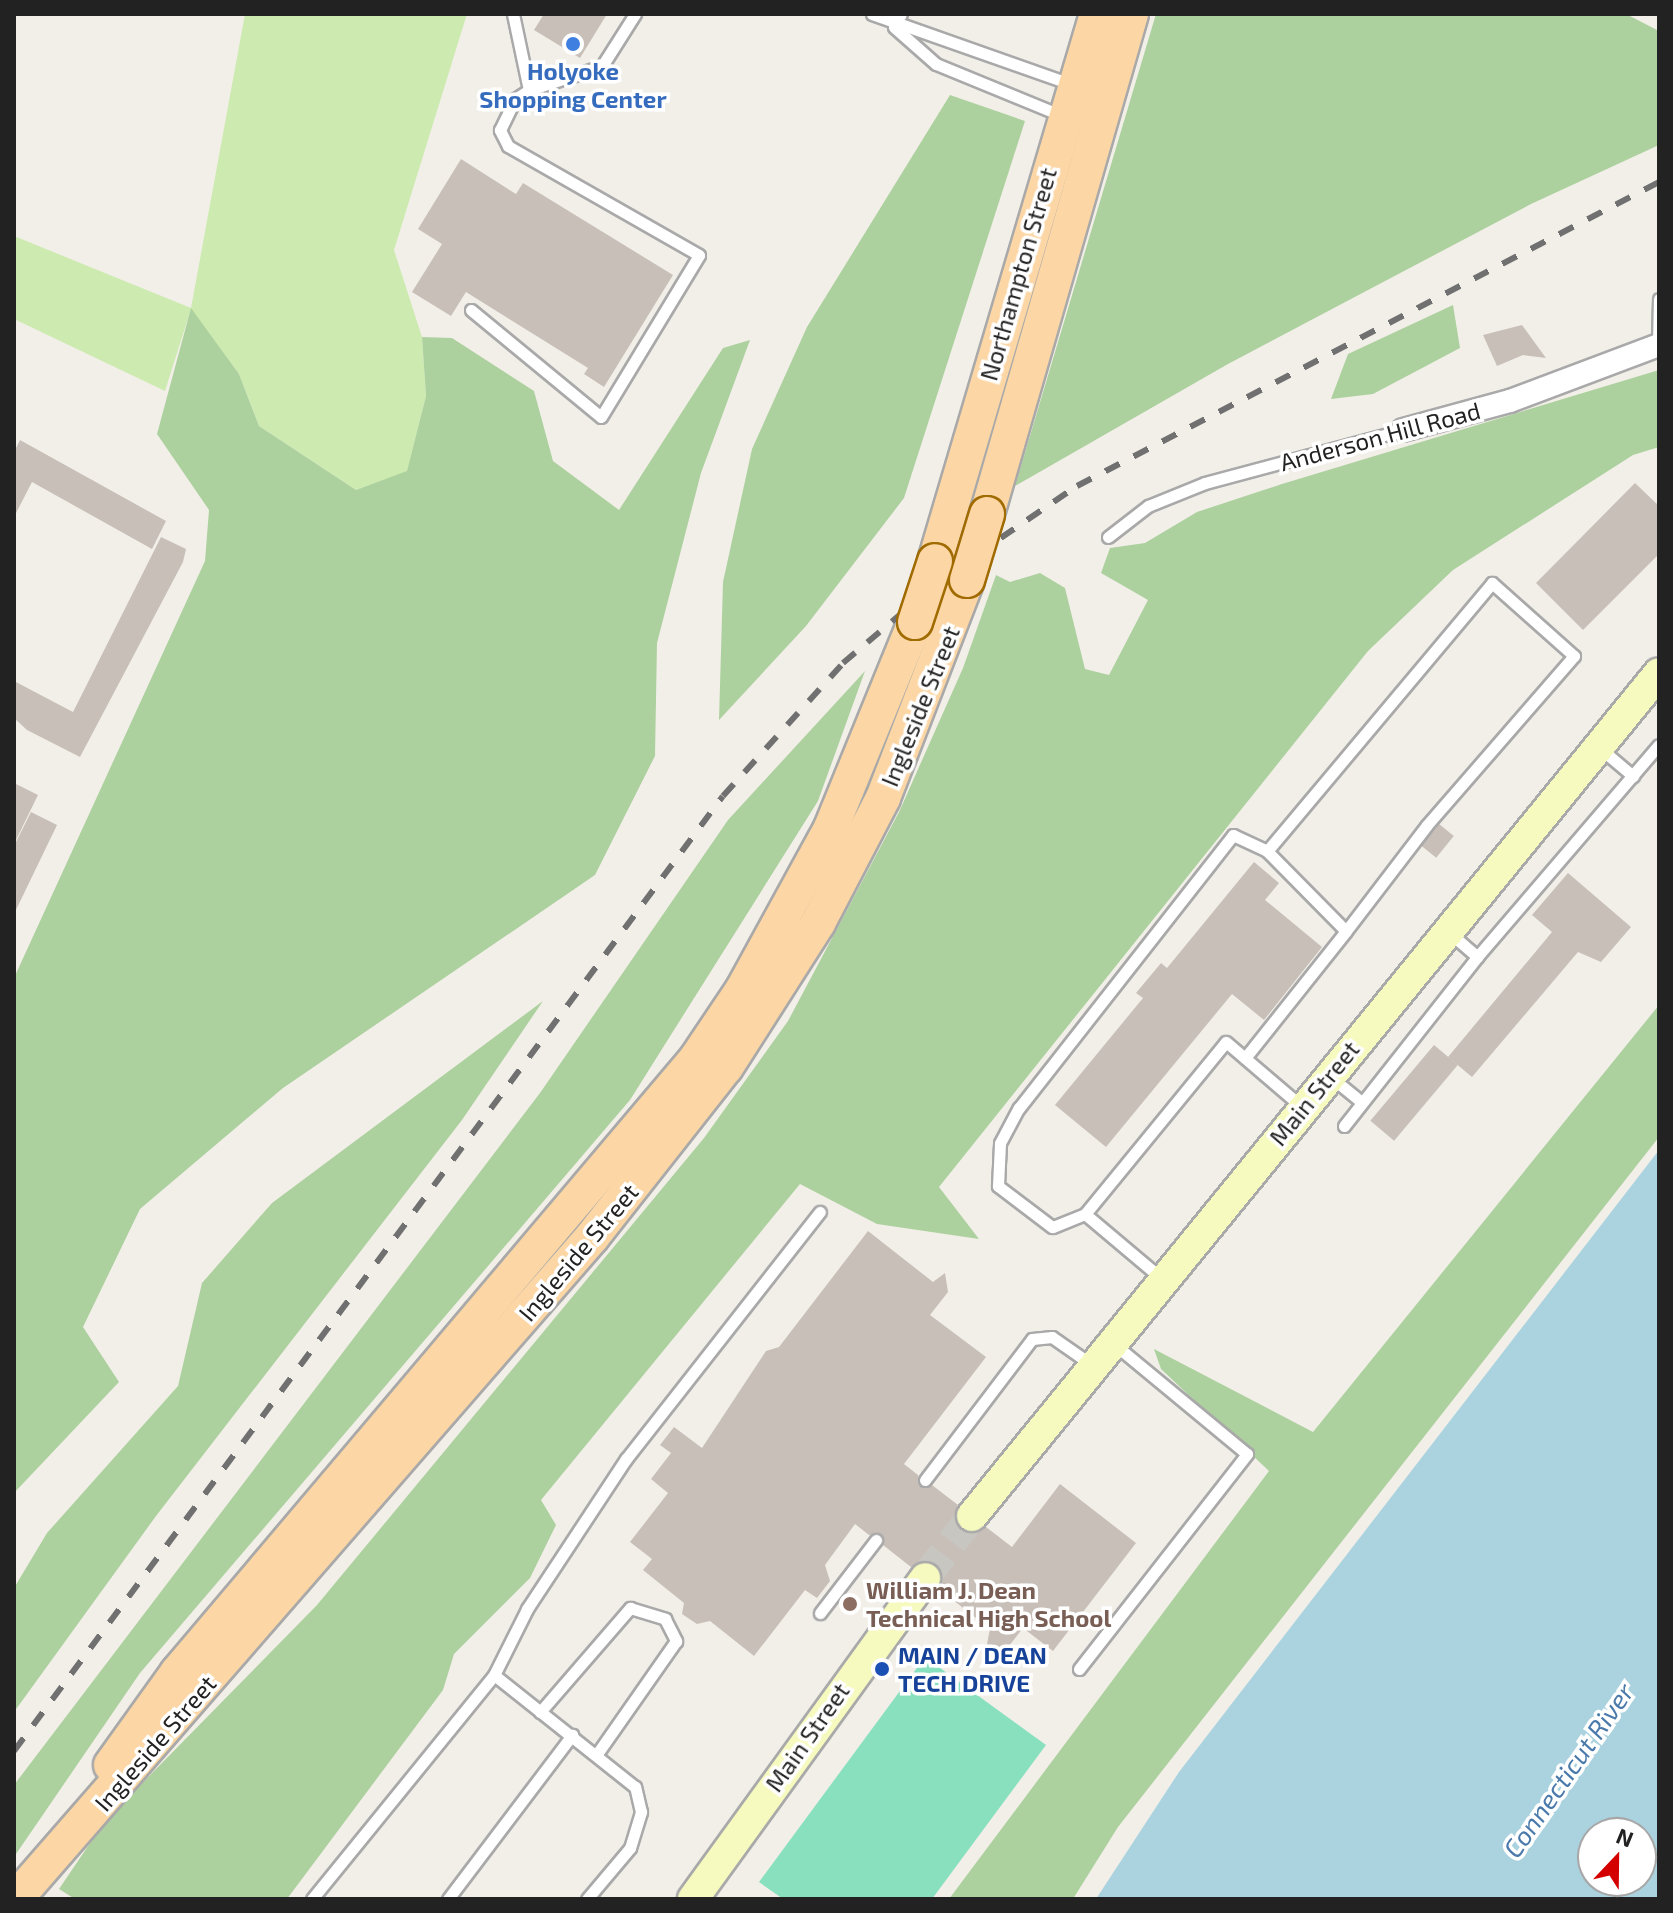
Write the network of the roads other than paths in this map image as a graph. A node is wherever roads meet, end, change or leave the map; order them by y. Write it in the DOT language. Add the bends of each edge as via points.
graph roads {
  1 [pos="513,14"];
  2 [pos="635,14"];
  3 [pos="872,14"];
  4 [pos="901,14"];
  5 [pos="1097,14"];
  6 [pos="1131,14"];
  7 [pos="894,26"];
  8 [pos="529,90"];
  9 [pos="1067,100"];
  10 [pos="1101,110"];
  11 [pos="1659,299"];
  12 [pos="471,310"];
  13 [pos="1658,345"];
  14 [pos="1403,430"];
  15 [pos="987,514"];
  16 [pos="1108,537"];
  17 [pos="939,548"];
  18 [pos="1659,673"];
  19 [pos="1659,745"];
  20 [pos="1597,746"];
  21 [pos="1633,776"];
  22 [pos="1267,851"];
  23 [pos="1346,931"];
  24 [pos="1447,931"];
  25 [pos="1477,957"];
  26 [pos="1245,1058"];
  27 [pos="1328,1075"];
  28 [pos="1362,1102"];
  29 [pos="1302,1107"];
  30 [pos="1344,1126"];
  31 [pos="820,1212"];
  32 [pos="1085,1214"];
  33 [pos="1161,1278"];
  34 [pos="1111,1341"];
  35 [pos="1092,1365"];
  36 [pos="925,1480"];
  37 [pos="972,1516"];
  38 [pos="876,1540"];
  39 [pos="925,1578"];
  40 [pos="820,1613"];
  41 [pos="1079,1669"];
  42 [pos="494,1675"];
  43 [pos="540,1712"];
  44 [pos="572,1735"];
  45 [pos="597,1754"];
  46 [pos="21,1898"];
  47 [pos="312,1899"];
  48 [pos="448,1899"];
  49 [pos="587,1899"];
  50 [pos="693,1899"];
  1 -- 8 [label="lane"];
  2 -- 8 [label="lane" via="602,66"];
  3 -- 7 [label="lane"];
  4 -- 7 [label="lane"];
  5 -- 9 [label="main road, Northampton Street"];
  6 -- 10 [label="main road, Northampton Street"];
  7 -- 9 [label="lane"];
  7 -- 9 [label="lane" via="936,64"];
  8 -- 12 [label="lane" via="503,117 500,130 508,146 699,255 601,417"];
  9 -- 10 [label="lane"];
  9 -- 10 [label="lane"];
  9 -- 17 [label="main road, Northampton Street"];
  10 -- 15 [label="main road, Northampton Street"];
  11 -- 13 [label="lane"];
  13 -- 14 [label="street, Anderson Hill Road" via="1510,401"];
  14 -- 16 [label="lane, Anderson Hill Road" via="1205,483 1148,506"];
  15 -- 46 [label="main road, Ingleside Street, bridge" via="883,798 818,923 726,1067 572,1261"];
  17 -- 46 [label="main road, Ingleside Street, bridge" via="915,622 831,828 743,989 696,1059 177,1673"];
  18 -- 20 [label="main road, Main Street"];
  19 -- 21 [label="lane"];
  20 -- 21 [label="lane"];
  20 -- 24 [label="main road, Main Street"];
  21 -- 25 [label="lane"];
  22 -- 23 [label="lane"];
  22 -- 23 [label="lane" via="1492,583 1574,656 1427,825"];
  22 -- 32 [label="lane" via="1233,835 1019,1108 1000,1143 998,1186 1052,1227"];
  23 -- 26 [label="lane"];
  24 -- 25 [label="lane"];
  24 -- 27 [label="main road, Main Street"];
  25 -- 28 [label="lane"];
  26 -- 29 [label="lane"];
  26 -- 32 [label="lane" via="1226,1042"];
  27 -- 28 [label="lane"];
  27 -- 29 [label="main road, Main Street"];
  28 -- 30 [label="lane"];
  29 -- 33 [label="main road, Main Street"];
  31 -- 42 [label="lane" via="610,1482 527,1609"];
  32 -- 33 [label="lane"];
  33 -- 34 [label="main road, Main Street"];
  34 -- 35 [label="main road, Main Street"];
  34 -- 41 [label="lane" via="1247,1454"];
  35 -- 36 [label="lane" via="1052,1337 1032,1339"];
  35 -- 37 [label="main road, Main Street"];
  38 -- 40 [label="lane"];
  39 -- 50 [label="main road, Main Street"];
  42 -- 43 [label="lane"];
  42 -- 47 [label="lane"];
  43 -- 44 [label="lane"];
  43 -- 45 [label="lane" via="630,1608 665,1619 676,1641"];
  44 -- 45 [label="lane"];
  44 -- 48 [label="lane"];
  45 -- 49 [label="lane" via="635,1787 641,1812 630,1848"];
}
